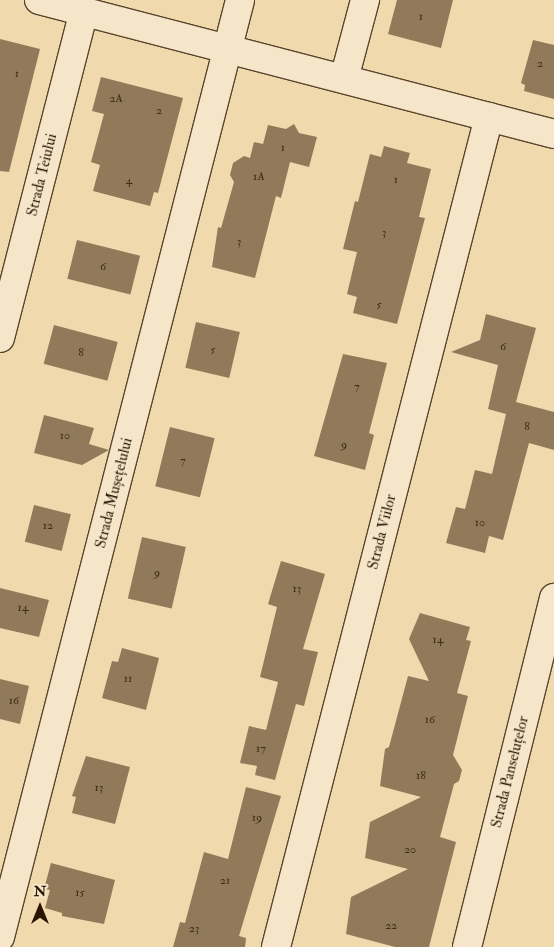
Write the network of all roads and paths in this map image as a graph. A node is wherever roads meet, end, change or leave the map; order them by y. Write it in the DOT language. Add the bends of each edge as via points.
graph roads {
  1 [pos="39,0"];
  2 [pos="240,0"];
  3 [pos="365,0"];
  4 [pos="84,12"];
  5 [pos="228,49"];
  6 [pos="344,79"];
  7 [pos="489,117"];
  8 [pos="554,134"];
  9 [pos="0,338"];
  10 [pos="554,598"];
  11 [pos="0,937"];
  12 [pos="276,947"];
  13 [pos="467,947"];
  1 -- 4 [label="street"];
  2 -- 5 [label="street, Strada Mușețelului"];
  3 -- 6 [label="street"];
  4 -- 5 [label="street"];
  4 -- 9 [label="street, Strada Teiului"];
  5 -- 6 [label="street"];
  5 -- 11 [label="street, Strada Mușețelului"];
  6 -- 7 [label="street"];
  7 -- 8 [label="street"];
  7 -- 12 [label="street, Strada Viilor"];
  10 -- 13 [label="street, Strada Panseluțelor"];
}
